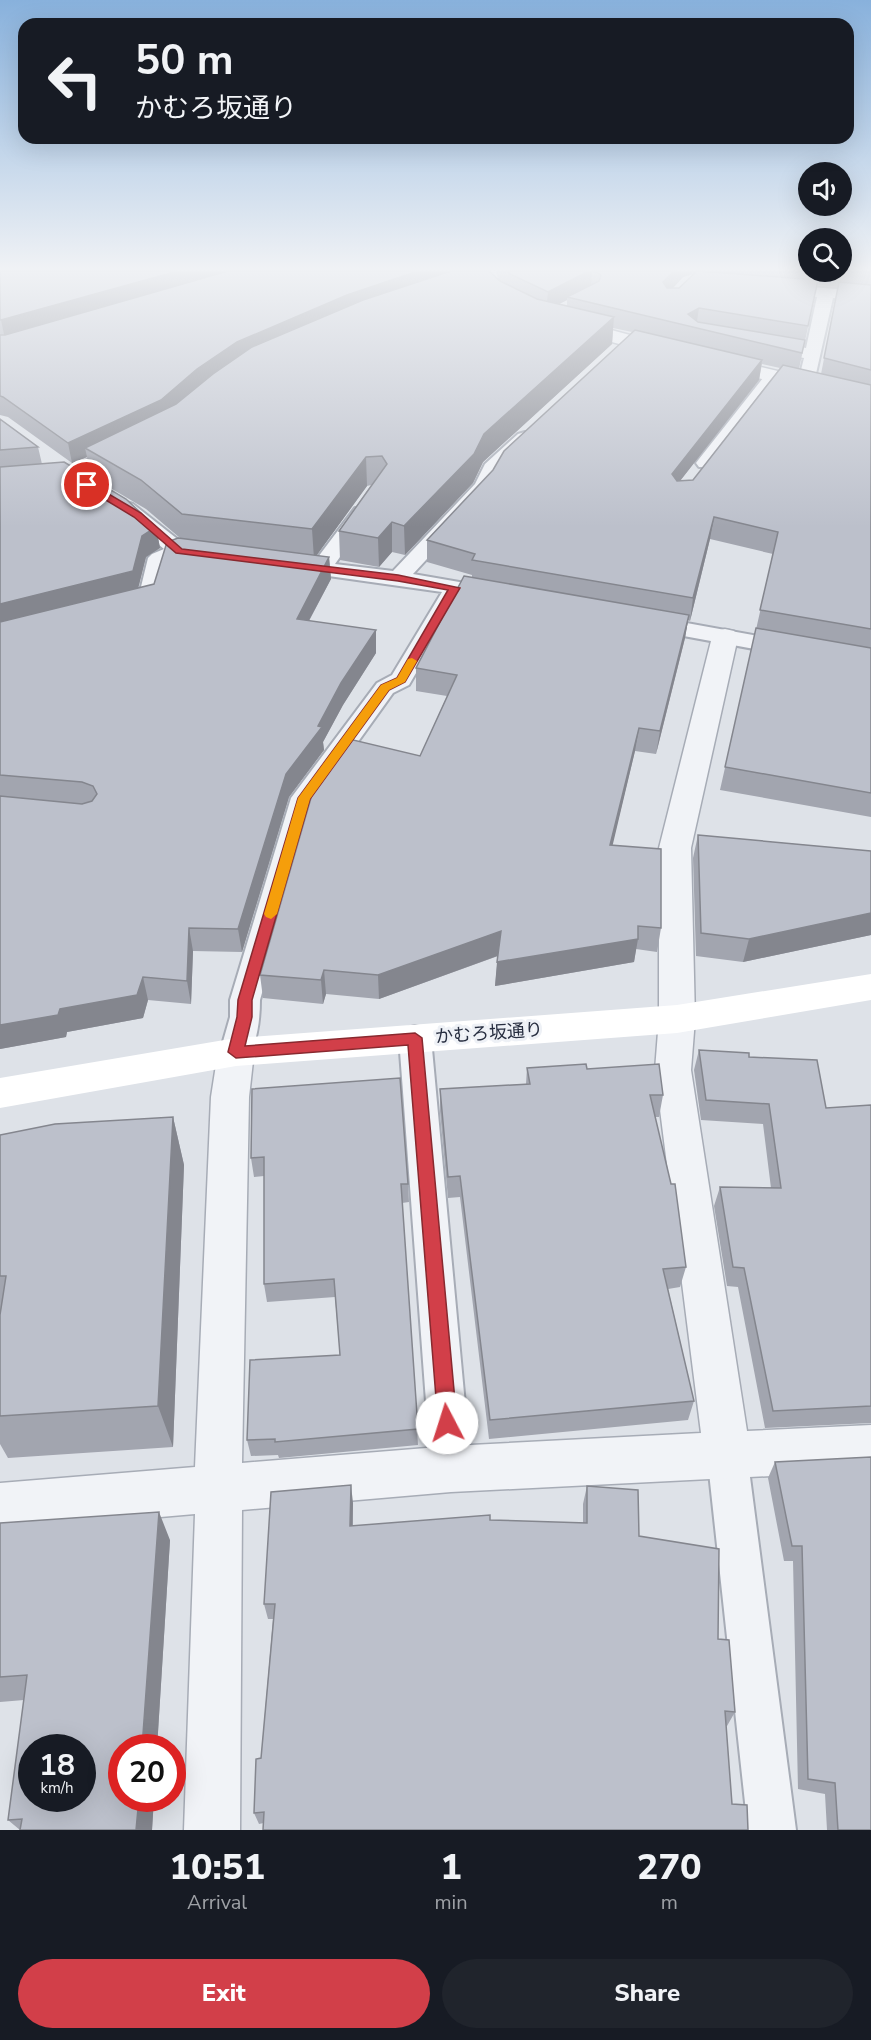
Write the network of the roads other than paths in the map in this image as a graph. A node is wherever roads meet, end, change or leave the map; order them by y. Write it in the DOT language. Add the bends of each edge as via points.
graph roads {
  1 [pos="691,356"];
  2 [pos="813,356"];
  3 [pos="773,376"];
  4 [pos="807,385"];
  5 [pos="871,399"];
  6 [pos="534,428"];
  7 [pos="144,441"];
  8 [pos="44,456"];
  9 [pos="70,475"];
  10 [pos="696,478"];
  11 [pos="0,480"];
  12 [pos="90,487"];
  13 [pos="376,491"];
  14 [pos="109,498"];
  15 [pos="179,551"];
  16 [pos="226,557"];
  17 [pos="274,563"];
  18 [pos="321,568"];
  19 [pos="398,578"];
  20 [pos="455,588"];
  21 [pos="514,599"];
  22 [pos="103,610"];
  23 [pos="631,620"];
  24 [pos="725,637"];
  25 [pos="815,652"];
  26 [pos="871,987"];
  27 [pos="677,1019"];
  28 [pos="415,1038"];
  29 [pos="236,1052"];
  30 [pos="0,1093"];
  31 [pos="871,1448"];
  32 [pos="727,1454"];
  33 [pos="451,1469"];
  34 [pos="218,1487"];
  35 [pos="0,1507"];
  36 [pos="212,1830"];
  37 [pos="772,1830"];
  1 -- 3 [label="street"];
  2 -- 4 [label="lane"];
  3 -- 4 [label="street"];
  3 -- 10 [label="lane"];
  4 -- 5 [label="street"];
  6 -- 19 [label="lane" via="492,468 484,486"];
  7 -- 9 [label="street"];
  8 -- 9 [label="street"];
  9 -- 11 [label="street"];
  9 -- 12 [label="lane"];
  13 -- 18 [label="lane"];
  14 -- 15 [label="lane" via="138,515"];
  15 -- 16 [label="lane"];
  15 -- 22 [label="lane" via="159,558 149,599"];
  17 -- 18 [label="lane"];
  18 -- 19 [label="lane"];
  19 -- 20 [label="lane"];
  20 -- 21 [label="lane"];
  20 -- 29 [label="lane" via="401,680 385,688 304,798 245,1000"];
  23 -- 24 [label="lane"];
  24 -- 25 [label="lane"];
  24 -- 27 [label="street" via="675,848"];
  26 -- 27 [label="street, かむろ坂通り"];
  27 -- 28 [label="street, かむろ坂通り"];
  27 -- 32 [label="street" via="674,1070"];
  28 -- 29 [label="street, かむろ坂通り"];
  28 -- 33 [label="lane"];
  29 -- 30 [label="street, かむろ坂通り"];
  29 -- 34 [label="street" via="230,1096"];
  31 -- 32 [label="street"];
  32 -- 33 [label="street"];
  32 -- 37 [label="lane"];
  33 -- 34 [label="street"];
  34 -- 35 [label="street"];
  34 -- 36 [label="street"];
}
